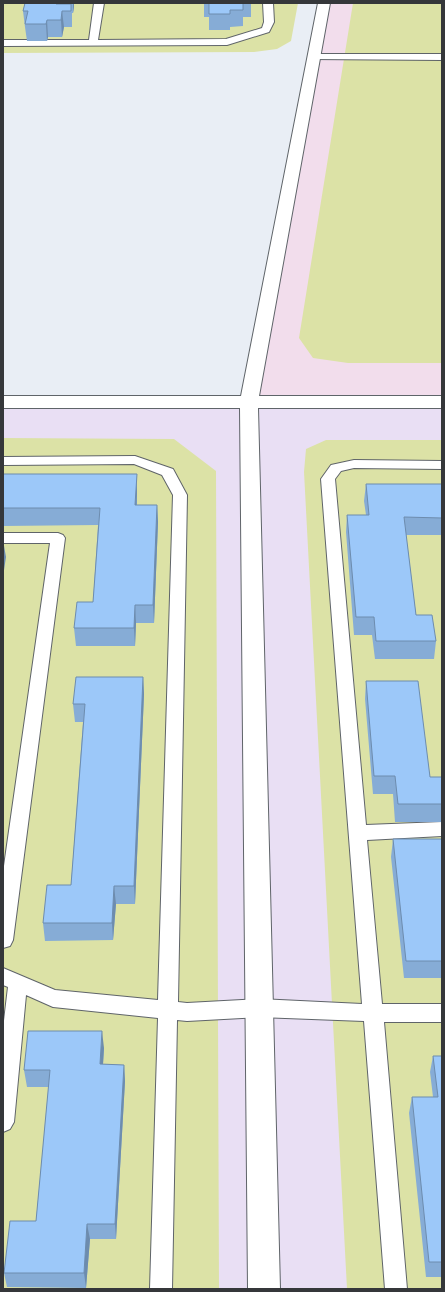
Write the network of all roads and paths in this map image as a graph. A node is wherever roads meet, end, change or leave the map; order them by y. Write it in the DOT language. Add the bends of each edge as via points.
graph roads {
  1 [pos="99,3"];
  2 [pos="268,3"];
  3 [pos="324,3"];
  4 [pos="3,43"];
  5 [pos="93,43"];
  6 [pos="314,57"];
  7 [pos="442,57"];
  8 [pos="3,402"];
  9 [pos="249,402"];
  10 [pos="442,402"];
  11 [pos="3,460"];
  12 [pos="442,464"];
  13 [pos="3,538"];
  14 [pos="442,829"];
  15 [pos="358,833"];
  16 [pos="3,940"];
  17 [pos="11,979"];
  18 [pos="259,1008"];
  19 [pos="168,1010"];
  20 [pos="373,1013"];
  21 [pos="442,1013"];
  22 [pos="3,1122"];
  23 [pos="161,1289"];
  24 [pos="264,1289"];
  25 [pos="396,1289"];
  1 -- 5 [label="lane"];
  2 -- 5 [label="lane" via="269,22 266,30 226,42"];
  3 -- 6 [label="street"];
  4 -- 5 [label="lane"];
  6 -- 7 [label="lane"];
  6 -- 9 [label="street"];
  8 -- 9 [label="street"];
  9 -- 10 [label="street"];
  9 -- 18 [label="street"];
  11 -- 19 [label="lane" via="135,460 168,472 180,494"];
  12 -- 15 [label="lane" via="354,464 336,468 328,479"];
  13 -- 16 [label="lane" via="58,538"];
  14 -- 15 [label="lane"];
  15 -- 20 [label="lane"];
  17 -- 19 [label="lane" via="53,998"];
  17 -- 22 [label="lane"];
  18 -- 19 [label="lane" via="187,1012"];
  18 -- 20 [label="lane"];
  18 -- 24 [label="street"];
  19 -- 23 [label="lane"];
  20 -- 21 [label="lane"];
  20 -- 25 [label="lane"];
}
